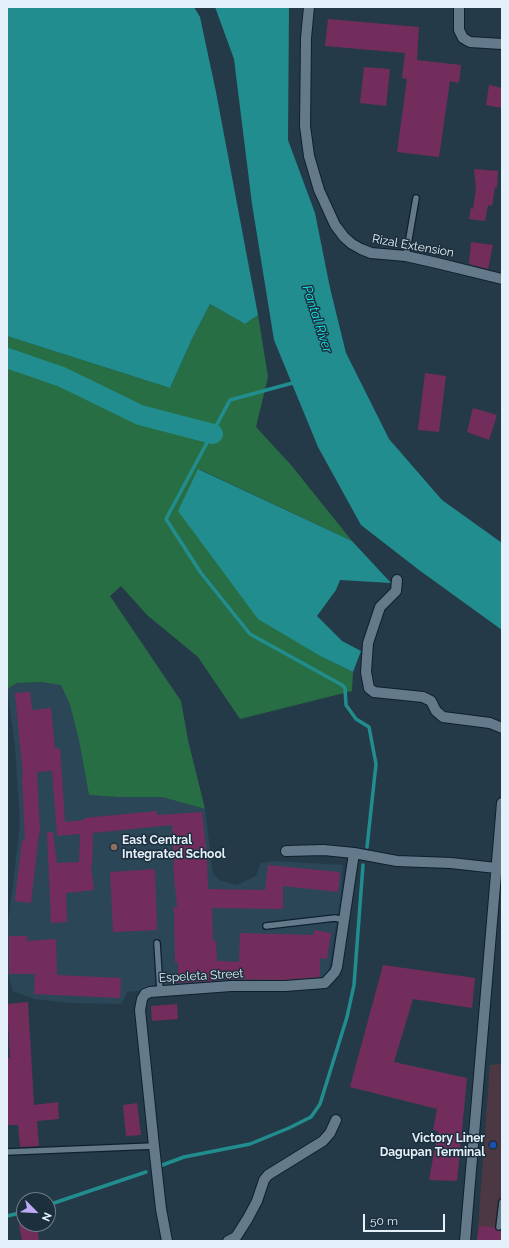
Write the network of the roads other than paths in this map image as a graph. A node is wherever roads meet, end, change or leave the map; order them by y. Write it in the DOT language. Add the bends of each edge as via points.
graph roads {
  1 [pos="309,7"];
  2 [pos="459,7"];
  3 [pos="502,44"];
  4 [pos="416,198"];
  5 [pos="406,256"];
  6 [pos="502,279"];
  7 [pos="396,580"];
  8 [pos="502,728"];
  9 [pos="502,803"];
  10 [pos="286,851"];
  11 [pos="354,853"];
  12 [pos="498,865"];
  13 [pos="344,920"];
  14 [pos="266,926"];
  15 [pos="157,943"];
  16 [pos="160,991"];
  17 [pos="336,1120"];
  18 [pos="154,1146"];
  19 [pos="7,1152"];
  20 [pos="502,1202"];
  21 [pos="499,1227"];
  22 [pos="167,1241"];
  23 [pos="228,1241"];
  24 [pos="465,1241"];
  1 -- 5 [label="street, Rizal Extension" via="305,126 309,156 318,190 335,225 352,244 371,253"];
  2 -- 3 [label="street" via="459,30 463,38 470,42"];
  4 -- 5 [label="lane"];
  5 -- 6 [label="street, Rizal Extension"];
  7 -- 8 [label="street" via="396,591 380,607 368,642 366,672 369,688 374,692 423,697 431,701 443,717 490,723"];
  9 -- 12 [label="street"];
  10 -- 11 [label="street" via="324,850"];
  11 -- 12 [label="street" via="397,861"];
  11 -- 13 [label="street, Espeleta Street"];
  12 -- 24 [label="street"];
  13 -- 14 [label="lane" via="335,918"];
  13 -- 16 [label="street, Espeleta Street" via="337,967 325,983"];
  15 -- 16 [label="lane"];
  16 -- 18 [label="street, Espeleta Street" via="145,994 140,1003"];
  17 -- 23 [label="street" via="323,1141 268,1175 248,1218 236,1237"];
  18 -- 19 [label="lane"];
  18 -- 22 [label="street, Espeleta Street"];
  20 -- 21 [label="lane"];
}
